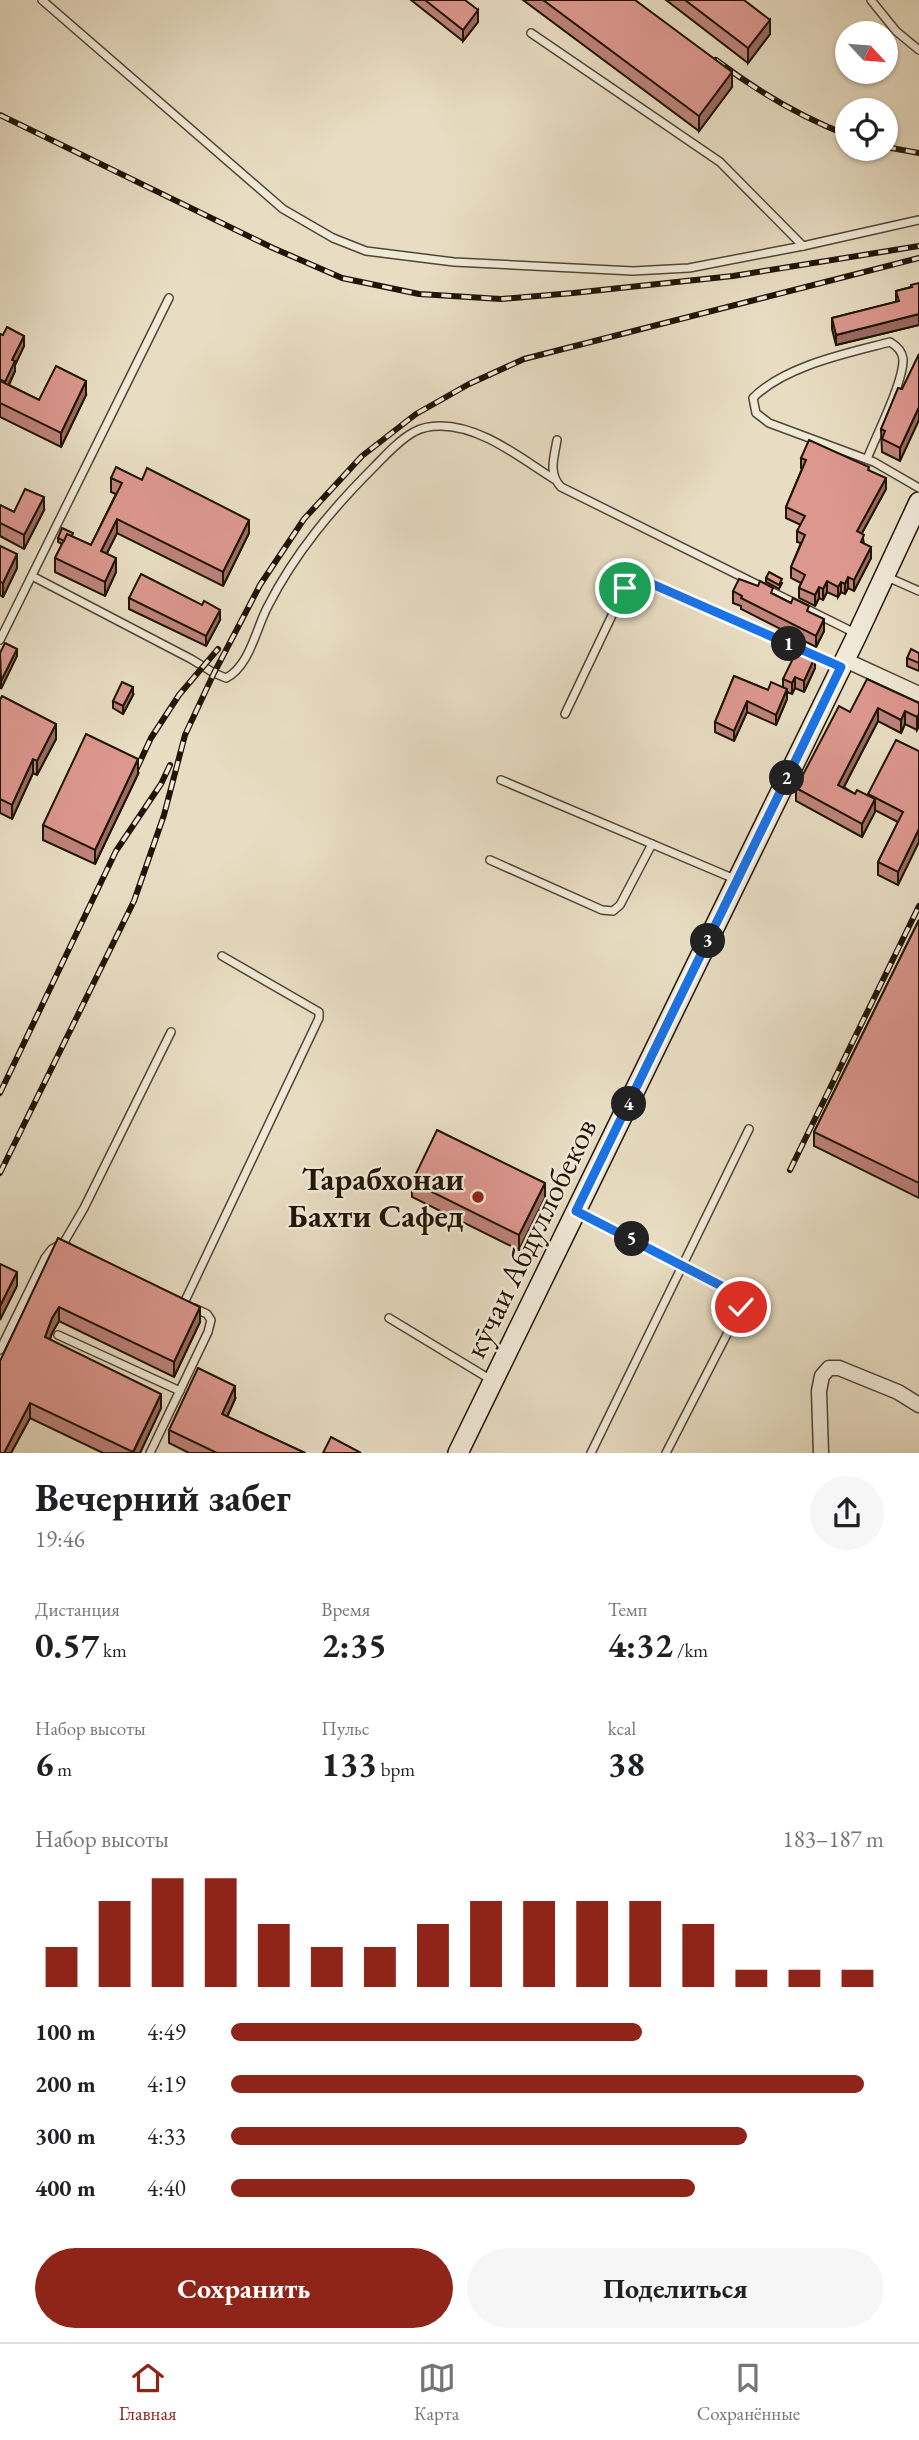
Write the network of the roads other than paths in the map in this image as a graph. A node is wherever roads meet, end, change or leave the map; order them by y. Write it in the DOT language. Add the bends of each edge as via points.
graph roads {
  1 [pos="42,0"];
  2 [pos="871,0"];
  3 [pos="531,33"];
  4 [pos="919,50"];
  5 [pos="919,220"];
  6 [pos="803,246"];
  7 [pos="169,298"];
  8 [pos="557,440"];
  9 [pos="867,459"];
  10 [pos="554,479"];
  11 [pos="919,488"];
  12 [pos="919,502"];
  13 [pos="32,576"];
  14 [pos="885,576"];
  15 [pos="919,591"];
  16 [pos="857,635"];
  17 [pos="0,640"];
  18 [pos="843,663"];
  19 [pos="919,694"];
  20 [pos="565,714"];
  21 [pos="501,780"];
  22 [pos="652,844"];
  23 [pos="490,860"];
  24 [pos="737,880"];
  25 [pos="222,956"];
  26 [pos="171,1032"];
  27 [pos="749,1129"];
  28 [pos="576,1211"];
  29 [pos="63,1244"];
  30 [pos="75,1250"];
  31 [pos="681,1265"];
  32 [pos="172,1297"];
  33 [pos="184,1303"];
  34 [pos="389,1318"];
  35 [pos="58,1335"];
  36 [pos="0,1350"];
  37 [pos="493,1381"];
  38 [pos="180,1391"];
  39 [pos="919,1405"];
  40 [pos="150,1453"];
  41 [pos="458,1453"];
  42 [pos="591,1453"];
  43 [pos="666,1453"];
  44 [pos="821,1453"];
  1 -- 6 [label="lane" via="283,209 366,251 454,262 633,271 689,268"];
  2 -- 4 [label="lane"];
  3 -- 6 [label="lane" via="720,162"];
  5 -- 6 [label="lane"];
  7 -- 13 [label="lane"];
  8 -- 10 [label="lane"];
  9 -- 9 [label="lane" via="769,423 756,413 753,398 763,388 821,360 890,342 903,356 902,372"];
  9 -- 11 [label="lane"];
  10 -- 13 [label="lane" via="476,433 438,426 415,430 322,523 288,569 241,665 226,678"];
  10 -- 16 [label="lane" via="583,499"];
  12 -- 14 [label="street, кӯчаи Абдуллобеков"];
  13 -- 17 [label="lane"];
  14 -- 15 [label="lane"];
  14 -- 16 [label="street, кӯчаи Абдуллобеков"];
  16 -- 18 [label="street, кӯчаи Абдуллобеков"];
  18 -- 19 [label="street"];
  18 -- 20 [label="lane" via="632,579"];
  18 -- 24 [label="street, кӯчаи Абдуллобеков"];
  21 -- 22 [label="lane"];
  22 -- 23 [label="lane" via="613,911 603,911"];
  22 -- 24 [label="lane"];
  24 -- 28 [label="street, кӯчаи Абдуллобеков"];
  25 -- 33 [label="lane" via="319,1012"];
  26 -- 29 [label="lane"];
  27 -- 31 [label="lane"];
  28 -- 31 [label="lane"];
  28 -- 37 [label="street, кӯчаи Абдуллобеков"];
  29 -- 30 [label="lane"];
  29 -- 36 [label="lane" via="45,1258"];
  31 -- 42 [label="lane"];
  31 -- 43 [label="lane" via="735,1293 741,1307"];
  32 -- 33 [label="lane"];
  33 -- 38 [label="lane" via="211,1320"];
  34 -- 37 [label="lane"];
  35 -- 38 [label="lane"];
  37 -- 41 [label="street, кӯчаи Абдуллобеков"];
  38 -- 40 [label="lane"];
  39 -- 44 [label="street" via="898,1392 829,1368 819,1391"];
}
